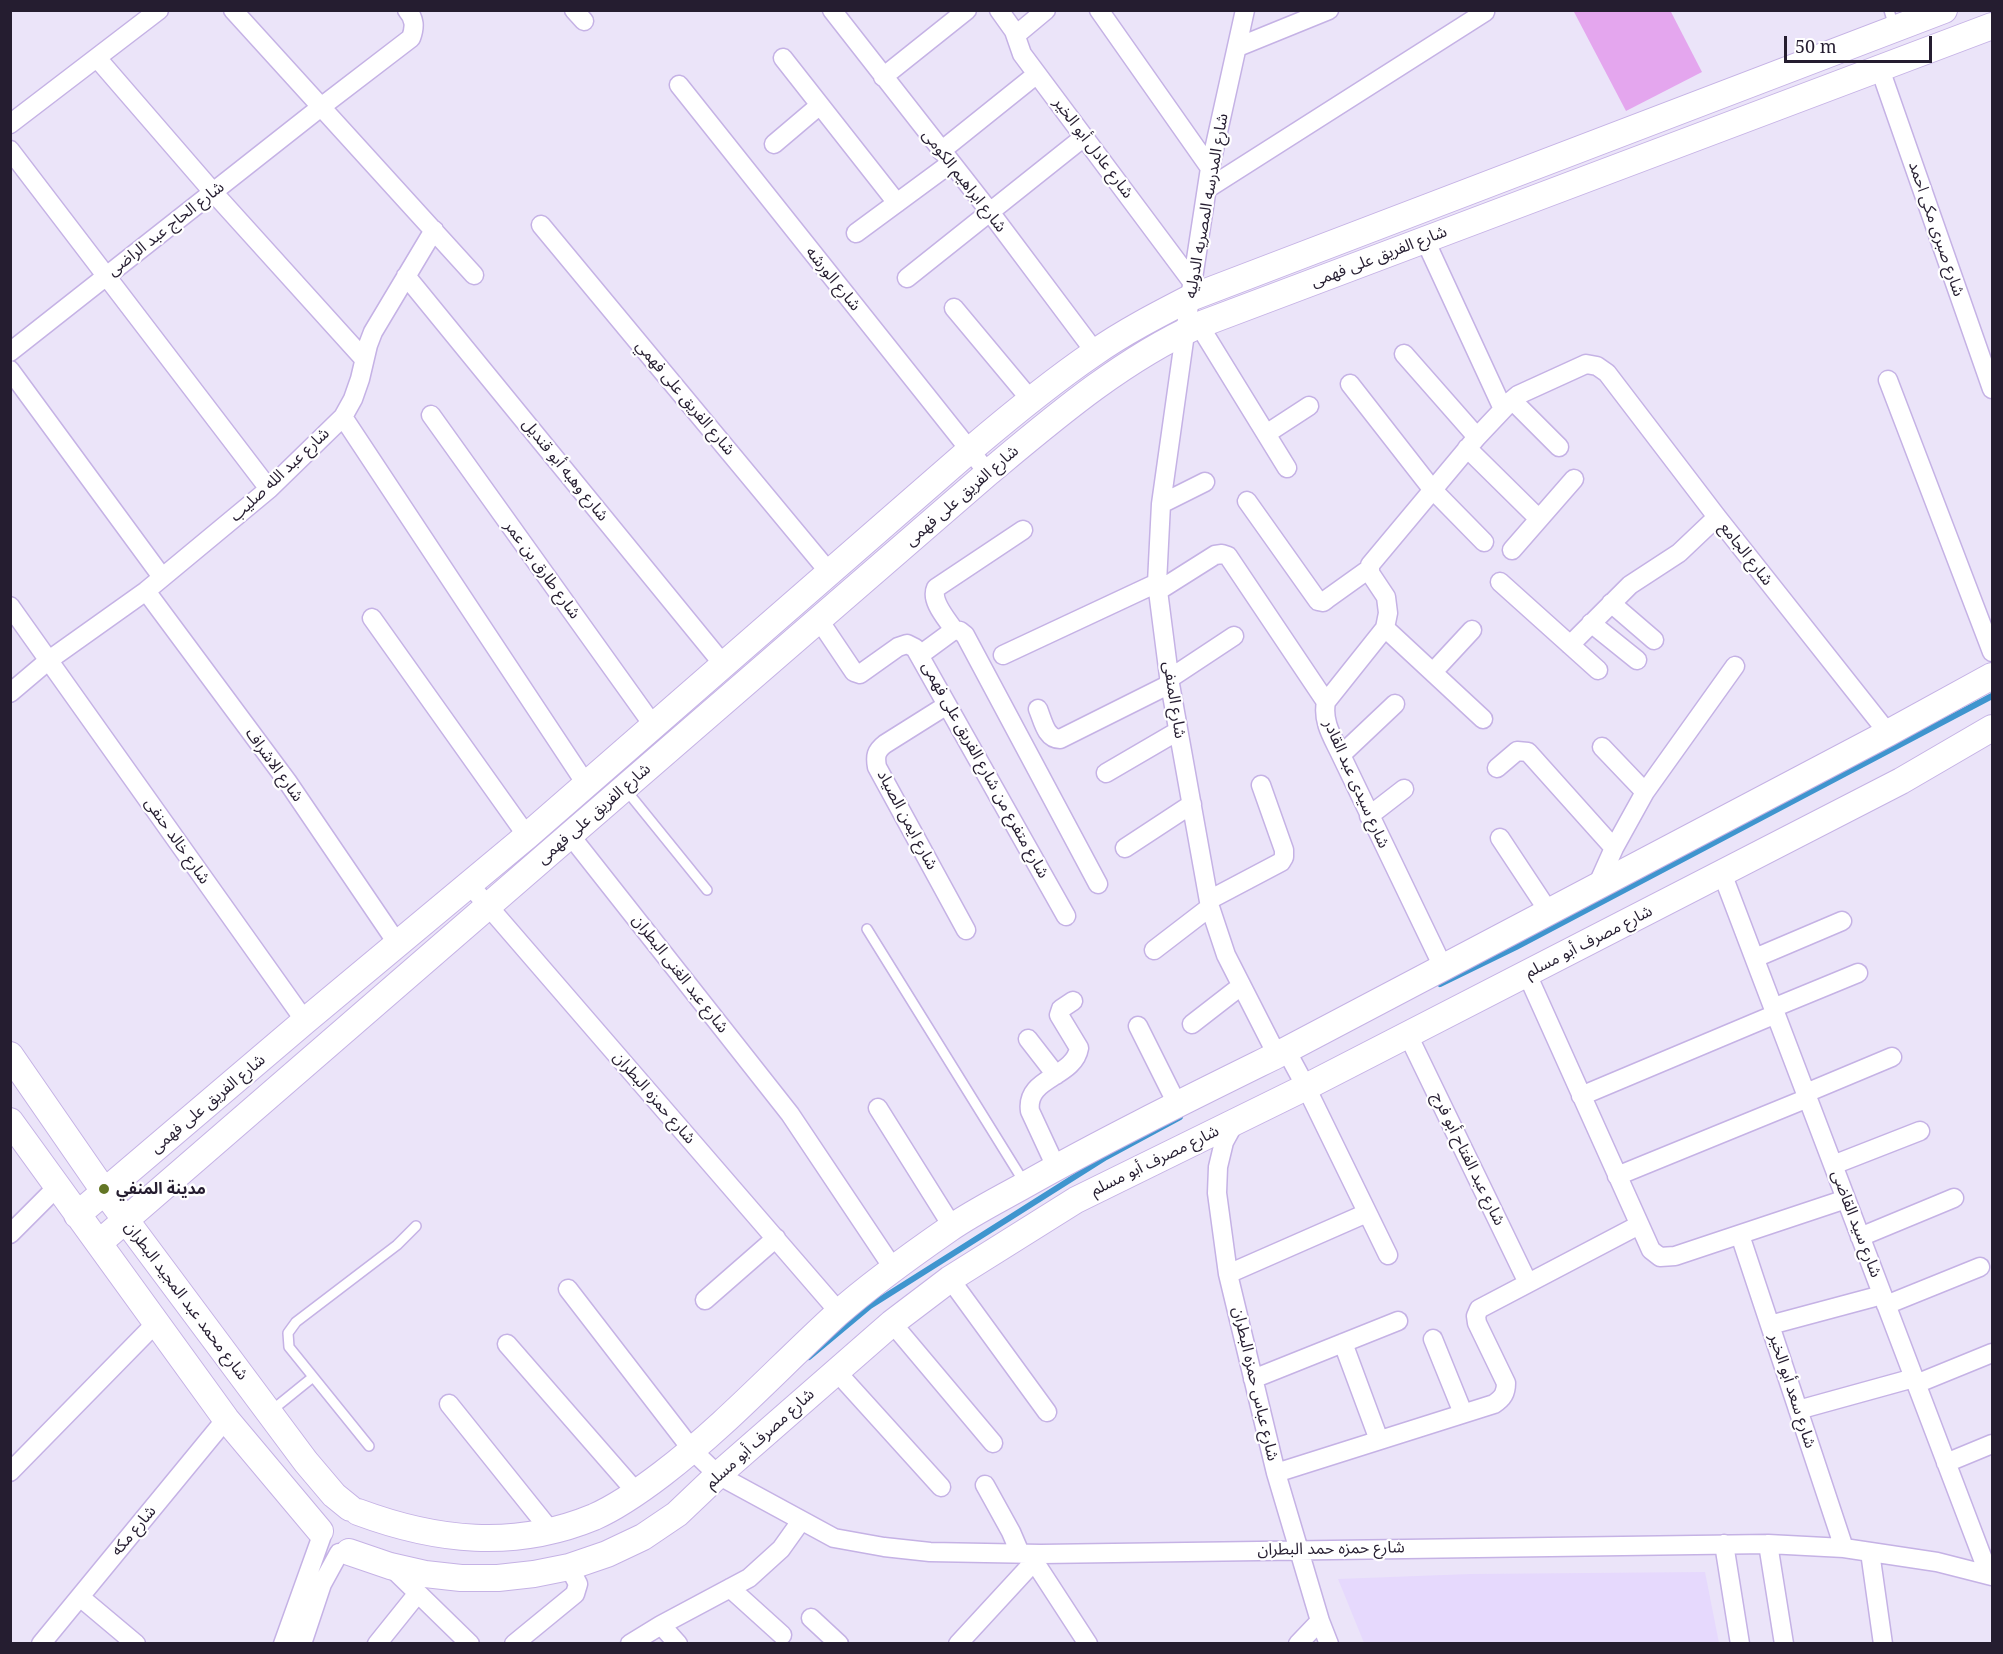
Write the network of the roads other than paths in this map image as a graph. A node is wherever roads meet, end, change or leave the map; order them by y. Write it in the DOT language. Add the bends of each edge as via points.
graph roads {
  1 [pos="233,10"];
  2 [pos="407,10"];
  3 [pos="967,10"];
  4 [pos="999,10"];
  5 [pos="1046,10"];
  6 [pos="1099,10"];
  7 [pos="1245,10"];
  8 [pos="1329,10"];
  9 [pos="1944,10"];
  10 [pos="154,12"];
  11 [pos="1485,12"];
  12 [pos="840,14"];
  13 [pos="1892,20"];
  14 [pos="1992,26"];
  15 [pos="1016,35"];
  16 [pos="1238,48"];
  17 [pos="97,58"];
  18 [pos="783,58"];
  19 [pos="1880,69"];
  20 [pos="1037,74"];
  21 [pos="883,77"];
  22 [pos="679,86"];
  23 [pos="820,105"];
  24 [pos="321,107"];
  25 [pos="13,118"];
  26 [pos="1084,136"];
  27 [pos="774,144"];
  28 [pos="10,150"];
  29 [pos="946,157"];
  30 [pos="1210,168"];
  31 [pos="1207,189"];
  32 [pos="213,192"];
  33 [pos="897,203"];
  34 [pos="990,212"];
  35 [pos="541,225"];
  36 [pos="434,230"];
  37 [pos="856,233"];
  38 [pos="1425,240"];
  39 [pos="107,275"];
  40 [pos="474,275"];
  41 [pos="406,276"];
  42 [pos="907,278"];
  43 [pos="1191,290"];
  44 [pos="954,308"];
  45 [pos="1192,328"];
  46 [pos="10,352"];
  47 [pos="1095,352"];
  48 [pos="1404,354"];
  49 [pos="364,359"];
  50 [pos="10,370"];
  51 [pos="1888,380"];
  52 [pos="1350,384"];
  53 [pos="1992,389"];
  54 [pos="1030,399"];
  55 [pos="1507,404"];
  56 [pos="1309,406"];
  57 [pos="431,415"];
  58 [pos="343,417"];
  59 [pos="1266,434"];
  60 [pos="1472,442"];
  61 [pos="1559,447"];
  62 [pos="970,450"];
  63 [pos="1287,468"];
  64 [pos="988,473"];
  65 [pos="1574,479"];
  66 [pos="1205,482"];
  67 [pos="269,489"];
  68 [pos="1432,489"];
  69 [pos="1247,501"];
  70 [pos="1161,504"];
  71 [pos="1717,517"];
  72 [pos="1539,519"];
  73 [pos="1023,530"];
  74 [pos="1484,542"];
  75 [pos="1512,550"];
  76 [pos="1369,569"];
  77 [pos="829,572"];
  78 [pos="162,578"];
  79 [pos="1500,582"];
  80 [pos="1158,587"];
  81 [pos="146,591"];
  82 [pos="798,598"];
  83 [pos="1611,603"];
  84 [pos="10,606"];
  85 [pos="372,618"];
  86 [pos="817,621"];
  87 [pos="1591,623"];
  88 [pos="1385,628"];
  89 [pos="954,630"];
  90 [pos="1472,630"];
  91 [pos="1234,636"];
  92 [pos="1653,640"];
  93 [pos="1570,645"];
  94 [pos="1992,652"];
  95 [pos="920,655"];
  96 [pos="1003,655"];
  97 [pos="50,660"];
  98 [pos="1637,660"];
  99 [pos="723,664"];
  100 [pos="1735,666"];
  101 [pos="1598,670"];
  102 [pos="1433,672"];
  103 [pos="1992,676"];
  104 [pos="1170,682"];
  105 [pos="10,693"];
  106 [pos="1326,702"];
  107 [pos="1395,704"];
  108 [pos="947,705"];
  109 [pos="1038,710"];
  110 [pos="1483,719"];
  111 [pos="653,725"];
  112 [pos="1992,728"];
  113 [pos="1179,731"];
  114 [pos="1888,733"];
  115 [pos="1602,747"];
  116 [pos="1341,755"];
  117 [pos="1497,768"];
  118 [pos="1106,773"];
  119 [pos="585,784"];
  120 [pos="1261,785"];
  121 [pos="624,788"];
  122 [pos="1404,789"];
  123 [pos="1645,792"];
  124 [pos="1192,804"];
  125 [pos="1369,816"];
  126 [pos="570,835"];
  127 [pos="527,836"];
  128 [pos="1500,838"];
  129 [pos="1125,848"];
  130 [pos="1614,848"];
  131 [pos="1722,873"];
  132 [pos="469,884"];
  133 [pos="1098,884"];
  134 [pos="1597,886"];
  135 [pos="707,890"];
  136 [pos="1210,904"];
  137 [pos="488,906"];
  138 [pos="1549,912"];
  139 [pos="1066,916"];
  140 [pos="1842,921"];
  141 [pos="867,929"];
  142 [pos="966,930"];
  143 [pos="397,943"];
  144 [pos="1154,950"];
  145 [pos="1755,958"];
  146 [pos="1443,968"];
  147 [pos="1858,973"];
  148 [pos="1527,974"];
  149 [pos="1240,986"];
  150 [pos="1073,1001"];
  151 [pos="1774,1011"];
  152 [pos="305,1021"];
  153 [pos="1192,1024"];
  154 [pos="1138,1026"];
  155 [pos="1408,1035"];
  156 [pos="1028,1039"];
  157 [pos="1281,1052"];
  158 [pos="10,1055"];
  159 [pos="1892,1057"];
  160 [pos="1056,1075"];
  161 [pos="1306,1087"];
  162 [pos="1581,1096"];
  163 [pos="1807,1096"];
  164 [pos="1181,1102"];
  165 [pos="878,1108"];
  166 [pos="10,1121"];
  167 [pos="1235,1122"];
  168 [pos="1920,1131"];
  169 [pos="1202,1138"];
  170 [pos="1833,1165"];
  171 [pos="1056,1167"];
  172 [pos="1617,1176"];
  173 [pos="1025,1185"];
  174 [pos="58,1186"];
  175 [pos="104,1191"];
  176 [pos="1954,1198"];
  177 [pos="1846,1199"];
  178 [pos="1367,1213"];
  179 [pos="77,1215"];
  180 [pos="125,1220"];
  181 [pos="1639,1225"];
  182 [pos="416,1226"];
  183 [pos="952,1227"];
  184 [pos="10,1234"];
  185 [pos="1740,1235"];
  186 [pos="1860,1237"];
  187 [pos="776,1238"];
  188 [pos="99,1243"];
  189 [pos="1388,1255"];
  190 [pos="1980,1267"];
  191 [pos="893,1268"];
  192 [pos="1228,1274"];
  193 [pos="950,1279"];
  194 [pos="1528,1283"];
  195 [pos="568,1289"];
  196 [pos="705,1300"];
  197 [pos="1884,1300"];
  198 [pos="839,1312"];
  199 [pos="1398,1321"];
  200 [pos="156,1323"];
  201 [pos="892,1323"];
  202 [pos="1770,1325"];
  203 [pos="1433,1339"];
  204 [pos="1343,1343"];
  205 [pos="507,1344"];
  206 [pos="1992,1353"];
  207 [pos="836,1371"];
  208 [pos="314,1377"];
  209 [pos="1253,1379"];
  210 [pos="1915,1381"];
  211 [pos="449,1404"];
  212 [pos="1798,1410"];
  213 [pos="1047,1412"];
  214 [pos="270,1413"];
  215 [pos="1463,1413"];
  216 [pos="226,1419"];
  217 [pos="1379,1440"];
  218 [pos="993,1443"];
  219 [pos="1992,1444"];
  220 [pos="369,1446"];
  221 [pos="693,1451"];
  222 [pos="1946,1463"];
  223 [pos="10,1472"];
  224 [pos="1276,1473"];
  225 [pos="718,1475"];
  226 [pos="985,1485"];
  227 [pos="941,1486"];
  228 [pos="637,1493"];
  229 [pos="354,1510"];
  230 [pos="801,1521"];
  231 [pos="550,1530"];
  232 [pos="332,1544"];
  233 [pos="1724,1544"];
  234 [pos="1768,1544"];
  235 [pos="1844,1548"];
  236 [pos="1298,1549"];
  237 [pos="1870,1551"];
  238 [pos="1032,1556"];
  239 [pos="390,1566"];
  240 [pos="569,1567"];
  241 [pos="1991,1576"];
  242 [pos="730,1588"];
  243 [pos="418,1593"];
  244 [pos="80,1597"];
  245 [pos="811,1618"];
  246 [pos="1320,1621"];
  247 [pos="661,1624"];
  248 [pos="782,1635"];
  249 [pos="967,1640"];
  250 [pos="466,1642"];
  251 [pos="41,1644"];
  252 [pos="136,1644"];
  253 [pos="283,1644"];
  254 [pos="302,1644"];
  255 [pos="377,1644"];
  256 [pos="514,1644"];
  257 [pos="630,1644"];
  258 [pos="678,1644"];
  259 [pos="839,1644"];
  260 [pos="1088,1644"];
  261 [pos="1298,1644"];
  262 [pos="1329,1644"];
  263 [pos="1740,1644"];
  264 [pos="1784,1644"];
  265 [pos="1883,1644"];
  1 -- 24 [label="street"];
  2 -- 24 [label="street, شارع الحاج عبد الراضى" via="414,21 411,38"];
  3 -- 21 [label="street"];
  4 -- 15 [label="street, شارع عادل أبو الخير"];
  5 -- 15 [label="street"];
  6 -- 30 [label="street"];
  7 -- 16 [label="street, شارع المدرسه المصريه الدوليه"];
  8 -- 16 [label="street"];
  9 -- 13 [label="street, شارع الفريق على فهمى"];
  10 -- 17 [label="street"];
  11 -- 31 [label="street"];
  12 -- 21 [label="street, شارع ابراهيم الكومى"];
  13 -- 43 [label="street, شارع الفريق على فهمى"];
  14 -- 19 [label="street, شارع الفريق على فهمى"];
  15 -- 20 [label="street, شارع عادل أبو الخير" via="1020,50"];
  16 -- 30 [label="street, شارع المدرسه المصريه الدوليه"];
  17 -- 25 [label="street"];
  17 -- 32 [label="street"];
  18 -- 23 [label="street"];
  19 -- 38 [label="street, شارع الفريق على فهمى"];
  19 -- 53 [label="street, شارع صبرى مكى احمد"];
  20 -- 26 [label="street, شارع عادل أبو الخير"];
  20 -- 29 [label="street"];
  21 -- 29 [label="street, شارع ابراهيم الكومى"];
  22 -- 62 [label="street, شارع الورشه"];
  23 -- 27 [label="street"];
  23 -- 33 [label="street"];
  24 -- 32 [label="street, شارع الحاج عبد الراضى"];
  24 -- 36 [label="street"];
  26 -- 34 [label="street"];
  26 -- 43 [label="street, شارع عادل أبو الخير"];
  28 -- 39 [label="street"];
  29 -- 33 [label="street"];
  29 -- 34 [label="street, شارع ابراهيم الكومى"];
  30 -- 31 [label="street, شارع المدرسه المصريه الدوليه"];
  31 -- 43 [label="street, شارع المدرسه المصريه الدوليه"];
  32 -- 39 [label="street, شارع الحاج عبد الراضى"];
  32 -- 49 [label="street"];
  33 -- 37 [label="street"];
  34 -- 42 [label="street"];
  34 -- 47 [label="street, شارع ابراهيم الكومى"];
  35 -- 77 [label="street, شارع الفريق على فهمي"];
  36 -- 40 [label="street"];
  36 -- 41 [label="street, شارع عبد الله صليب"];
  38 -- 45 [label="street, شارع الفريق على فهمى"];
  38 -- 55 [label="street"];
  39 -- 46 [label="street, شارع الحاج عبد الراضى"];
  39 -- 67 [label="street"];
  41 -- 49 [label="street, شارع عبد الله صليب" via="373,332"];
  41 -- 99 [label="street, شارع وهبه أبو قنديل"];
  43 -- 45 [label="street, شارع المدرسه المصريه الدوليه"];
  43 -- 47 [label="street, شارع الفريق على فهمى"];
  44 -- 54 [label="street"];
  45 -- 59 [label="street"];
  45 -- 64 [label="street, شارع الفريق على فهمى" via="1071,403"];
  45 -- 70 [label="street, شارع المنفى"];
  47 -- 54 [label="street, شارع الفريق على فهمى"];
  48 -- 60 [label="street"];
  49 -- 58 [label="street, شارع عبد الله صليب" via="353,399"];
  50 -- 78 [label="street"];
  51 -- 94 [label="street"];
  52 -- 68 [label="street"];
  54 -- 62 [label="street, شارع الفريق على فهمى"];
  55 -- 60 [label="street"];
  55 -- 61 [label="street"];
  55 -- 71 [label="street, شارع الجامع" via="1586,364 1598,366"];
  56 -- 59 [label="street"];
  57 -- 111 [label="street, شارع طارق بن عمر"];
  58 -- 67 [label="street, شارع عبد الله صليب"];
  58 -- 119 [label="street"];
  59 -- 63 [label="street"];
  60 -- 68 [label="street"];
  60 -- 72 [label="street"];
  62 -- 64 [label="street, شارع الورشه"];
  62 -- 77 [label="street, شارع الفريق على فهمى"];
  64 -- 86 [label="street, شارع الفريق على فهمى"];
  65 -- 72 [label="street"];
  66 -- 70 [label="street"];
  67 -- 78 [label="street, شارع عبد الله صليب"];
  68 -- 74 [label="street"];
  68 -- 76 [label="street"];
  69 -- 76 [label="street" via="1318,601 1323,602"];
  70 -- 80 [label="street, شارع المنفى"];
  71 -- 83 [label="street" via="1679,553 1630,585"];
  71 -- 114 [label="street, شارع الجامع"];
  72 -- 75 [label="street"];
  73 -- 89 [label="street" via="936,588 935,599"];
  76 -- 88 [label="street" via="1386,597 1389,613"];
  77 -- 82 [label="street, شارع الفريق على فهمى"];
  78 -- 81 [label="street, شارع عبد الله صليب"];
  79 -- 93 [label="street"];
  80 -- 96 [label="street"];
  80 -- 104 [label="street, شارع المنفى"];
  80 -- 106 [label="street" via="1215,555 1228,556"];
  81 -- 97 [label="street, شارع عبد الله صليب"];
  81 -- 143 [label="street, شارع الاشراف" via="287,781"];
  82 -- 86 [label="street"];
  82 -- 99 [label="street, شارع الفريق على فهمى"];
  83 -- 87 [label="street"];
  83 -- 92 [label="street"];
  84 -- 97 [label="street, شارع خالد حنفى"];
  85 -- 127 [label="street"];
  86 -- 95 [label="street, شارع متفرع من شارع الفريق على فهمى" via="854,672 860,674 907,644"];
  86 -- 121 [label="street, شارع الفريق على فهمى"];
  87 -- 93 [label="street"];
  87 -- 98 [label="street"];
  88 -- 102 [label="street"];
  88 -- 106 [label="street, شارع سيدى عبد القادر"];
  89 -- 95 [label="street"];
  89 -- 133 [label="street" via="964,635"];
  90 -- 102 [label="street"];
  91 -- 104 [label="street"];
  93 -- 101 [label="street"];
  95 -- 108 [label="street, شارع متفرع من شارع الفريق على فهمى"];
  97 -- 105 [label="street, شارع عبد الله صليب"];
  97 -- 152 [label="street, شارع خالد حنفى"];
  99 -- 111 [label="street, شارع الفريق على فهمى"];
  100 -- 123 [label="street"];
  102 -- 110 [label="street"];
  103 -- 114 [label="street"];
  104 -- 109 [label="street" via="1060,739 1050,736"];
  104 -- 113 [label="street, شارع المنفى"];
  106 -- 116 [label="street, شارع سيدى عبد القادر" via="1328,729"];
  107 -- 116 [label="street"];
  108 -- 139 [label="street, شارع متفرع من شارع الفريق على فهمى"];
  108 -- 142 [label="street, شارع ايمن الصياد" via="878,749 875,758"];
  111 -- 119 [label="street, شارع الفريق على فهمى"];
  112 -- 131 [label="street, شارع مصرف أبو مسلم" via="1901,781"];
  113 -- 118 [label="street"];
  113 -- 124 [label="street, شارع المنفى"];
  114 -- 134 [label="street"];
  115 -- 123 [label="street"];
  116 -- 125 [label="street, شارع سيدى عبد القادر"];
  117 -- 130 [label="street" via="1517,751 1528,752"];
  119 -- 127 [label="street, شارع الفريق على فهمى"];
  120 -- 136 [label="street" via="1284,857"];
  121 -- 126 [label="street, شارع الفريق على فهمى"];
  121 -- 135 [label="lane"];
  122 -- 125 [label="street"];
  123 -- 130 [label="street"];
  124 -- 129 [label="street"];
  124 -- 136 [label="street, شارع المنفى"];
  125 -- 146 [label="street, شارع سيدى عبد القادر"];
  126 -- 137 [label="street, شارع الفريق على فهمى"];
  126 -- 191 [label="street, شارع عبد الغنى البطران" via="790,1114"];
  127 -- 132 [label="street, شارع الفريق على فهمى"];
  128 -- 138 [label="street"];
  130 -- 134 [label="street"];
  131 -- 145 [label="street, شارع سيد القاضى"];
  131 -- 148 [label="street, شارع مصرف أبو مسلم"];
  132 -- 137 [label="street, شارع حمزه البطران"];
  132 -- 143 [label="street, شارع الفريق على فهمى"];
  134 -- 138 [label="street"];
  136 -- 144 [label="street"];
  136 -- 149 [label="street, شارع المنفى"];
  137 -- 180 [label="street, شارع الفريق على فهمى"];
  137 -- 187 [label="street, شارع حمزه البطران"];
  138 -- 146 [label="street"];
  140 -- 145 [label="street"];
  141 -- 173 [label="lane"];
  143 -- 152 [label="street, شارع الفريق على فهمى"];
  145 -- 151 [label="street, شارع سيد القاضى"];
  146 -- 157 [label="street"];
  147 -- 151 [label="street"];
  148 -- 155 [label="street, شارع مصرف أبو مسلم"];
  148 -- 162 [label="street"];
  149 -- 153 [label="street"];
  149 -- 157 [label="street, شارع المنفى"];
  150 -- 160 [label="street" via="1059,1015 1079,1048 1078,1055"];
  151 -- 162 [label="street"];
  151 -- 163 [label="street, شارع سيد القاضى"];
  152 -- 175 [label="street, شارع الفريق على فهمى"];
  154 -- 164 [label="street"];
  155 -- 161 [label="street, شارع مصرف أبو مسلم"];
  155 -- 194 [label="street, شارع عبد الفتاح أبو فرج"];
  156 -- 160 [label="street"];
  157 -- 161 [label="street, شارع المنفى"];
  157 -- 164 [label="street"];
  158 -- 175 [label="street, شارع محمد عبد المجيد البطران"];
  159 -- 163 [label="street"];
  160 -- 171 [label="street" via="1033,1091 1029,1104"];
  161 -- 167 [label="street, شارع مصرف أبو مسلم"];
  161 -- 178 [label="street, شارع المنفى"];
  162 -- 172 [label="street"];
  163 -- 170 [label="street, شارع سيد القاضى"];
  163 -- 172 [label="street"];
  164 -- 169 [label="street"];
  164 -- 171 [label="street"];
  165 -- 183 [label="street"];
  166 -- 174 [label="street"];
  167 -- 169 [label="street, شارع مصرف أبو مسلم"];
  167 -- 192 [label="street, شارع عباس حمزه البطران" via="1224,1142 1218,1167"];
  168 -- 170 [label="street"];
  169 -- 193 [label="street, شارع مصرف أبو مسلم" via="1076,1200"];
  170 -- 177 [label="street, شارع سيد القاضى"];
  171 -- 173 [label="street"];
  172 -- 181 [label="street"];
  173 -- 183 [label="street"];
  174 -- 179 [label="street"];
  174 -- 184 [label="street"];
  175 -- 179 [label="street, شارع الفريق على فهمى"];
  175 -- 180 [label="street, شارع محمد عبد المجيد البطران"];
  176 -- 186 [label="street"];
  177 -- 185 [label="street"];
  177 -- 186 [label="street, شارع سيد القاضى"];
  178 -- 189 [label="street, شارع المنفى"];
  178 -- 192 [label="street"];
  179 -- 188 [label="street"];
  180 -- 188 [label="street, شارع الفريق على فهمى"];
  180 -- 214 [label="street, شارع محمد عبد المجيد البطران"];
  181 -- 185 [label="street" via="1651,1250 1660,1257 1675,1256"];
  181 -- 194 [label="street"];
  182 -- 208 [label="lane" via="291,1327 289,1347"];
  183 -- 191 [label="street"];
  185 -- 202 [label="street, شارع سعد أبو الخير"];
  186 -- 197 [label="street, شارع سيد القاضى"];
  187 -- 196 [label="street"];
  187 -- 198 [label="street, شارع حمزه البطران"];
  188 -- 200 [label="street"];
  190 -- 197 [label="street"];
  191 -- 198 [label="street"];
  192 -- 209 [label="street, شارع عباس حمزه البطران"];
  193 -- 201 [label="street, شارع مصرف أبو مسلم"];
  193 -- 213 [label="street"];
  194 -- 215 [label="street" via="1479,1309 1477,1323 1506,1383 1506,1392 1494,1404"];
  195 -- 221 [label="street, شارع حمزه حمد البطران"];
  197 -- 202 [label="street"];
  197 -- 210 [label="street, شارع سيد القاضى"];
  198 -- 221 [label="street"];
  199 -- 204 [label="street"];
  200 -- 216 [label="street"];
  200 -- 223 [label="street"];
  201 -- 207 [label="street, شارع مصرف أبو مسلم"];
  201 -- 218 [label="street"];
  202 -- 212 [label="street, شارع سعد أبو الخير"];
  203 -- 215 [label="street"];
  204 -- 209 [label="street"];
  204 -- 217 [label="street"];
  205 -- 228 [label="street"];
  206 -- 210 [label="street"];
  207 -- 225 [label="street, شارع مصرف أبو مسلم"];
  207 -- 227 [label="street"];
  208 -- 214 [label="lane"];
  208 -- 220 [label="lane"];
  209 -- 224 [label="street, شارع عباس حمزه البطران"];
  210 -- 212 [label="street"];
  210 -- 222 [label="street, شارع سيد القاضى"];
  211 -- 231 [label="street"];
  212 -- 235 [label="street, شارع سعد أبو الخير"];
  214 -- 229 [label="street, شارع محمد عبد المجيد البطران" via="320,1479"];
  215 -- 217 [label="street"];
  216 -- 232 [label="street"];
  216 -- 244 [label="street, شارع مكه"];
  217 -- 224 [label="street"];
  219 -- 222 [label="street"];
  221 -- 225 [label="street, شارع حمزه حمد البطران"];
  221 -- 228 [label="street"];
  222 -- 241 [label="street, شارع سيد القاضى"];
  224 -- 236 [label="street, شارع عباس حمزه البطران"];
  225 -- 230 [label="street, شارع حمزه حمد البطران"];
  225 -- 240 [label="street, شارع مصرف أبو مسلم" via="677,1514 643,1536"];
  226 -- 238 [label="street" via="1011,1532"];
  228 -- 231 [label="street" via="595,1516"];
  229 -- 231 [label="street" via="394,1526 452,1536 511,1537"];
  229 -- 232 [label="street" via="342,1507 326,1514 321,1522"];
  229 -- 232 [label="street" via="364,1520 364,1540 358,1548"];
  230 -- 238 [label="street, شارع حمزه حمد البطران" via="834,1538 884,1547"];
  230 -- 242 [label="street" via="766,1564"];
  232 -- 239 [label="street, شارع مصرف أبو مسلم"];
  232 -- 253 [label="street"];
  232 -- 254 [label="street"];
  233 -- 234 [label="street, شارع حمزه حمد البطران"];
  233 -- 236 [label="street, شارع حمزه حمد البطران"];
  233 -- 263 [label="street"];
  234 -- 235 [label="street, شارع حمزه حمد البطران"];
  234 -- 264 [label="street"];
  235 -- 237 [label="street, شارع حمزه حمد البطران"];
  236 -- 238 [label="street, شارع حمزه حمد البطران"];
  236 -- 246 [label="street, شارع عباس حمزه البطران"];
  237 -- 241 [label="street, شارع حمزه حمد البطران"];
  237 -- 265 [label="street"];
  238 -- 249 [label="street"];
  238 -- 260 [label="street"];
  239 -- 240 [label="street, شارع مصرف أبو مسلم" via="425,1574 479,1578"];
  239 -- 243 [label="street"];
  240 -- 256 [label="street" via="578,1584 575,1594"];
  242 -- 247 [label="street"];
  242 -- 248 [label="street"];
  243 -- 250 [label="street"];
  243 -- 255 [label="street"];
  244 -- 251 [label="street, شارع مكه"];
  244 -- 252 [label="street"];
  245 -- 259 [label="street"];
  246 -- 261 [label="street"];
  246 -- 262 [label="street, شارع عباس حمزه البطران"];
  247 -- 257 [label="street"];
  247 -- 258 [label="street"];
}
